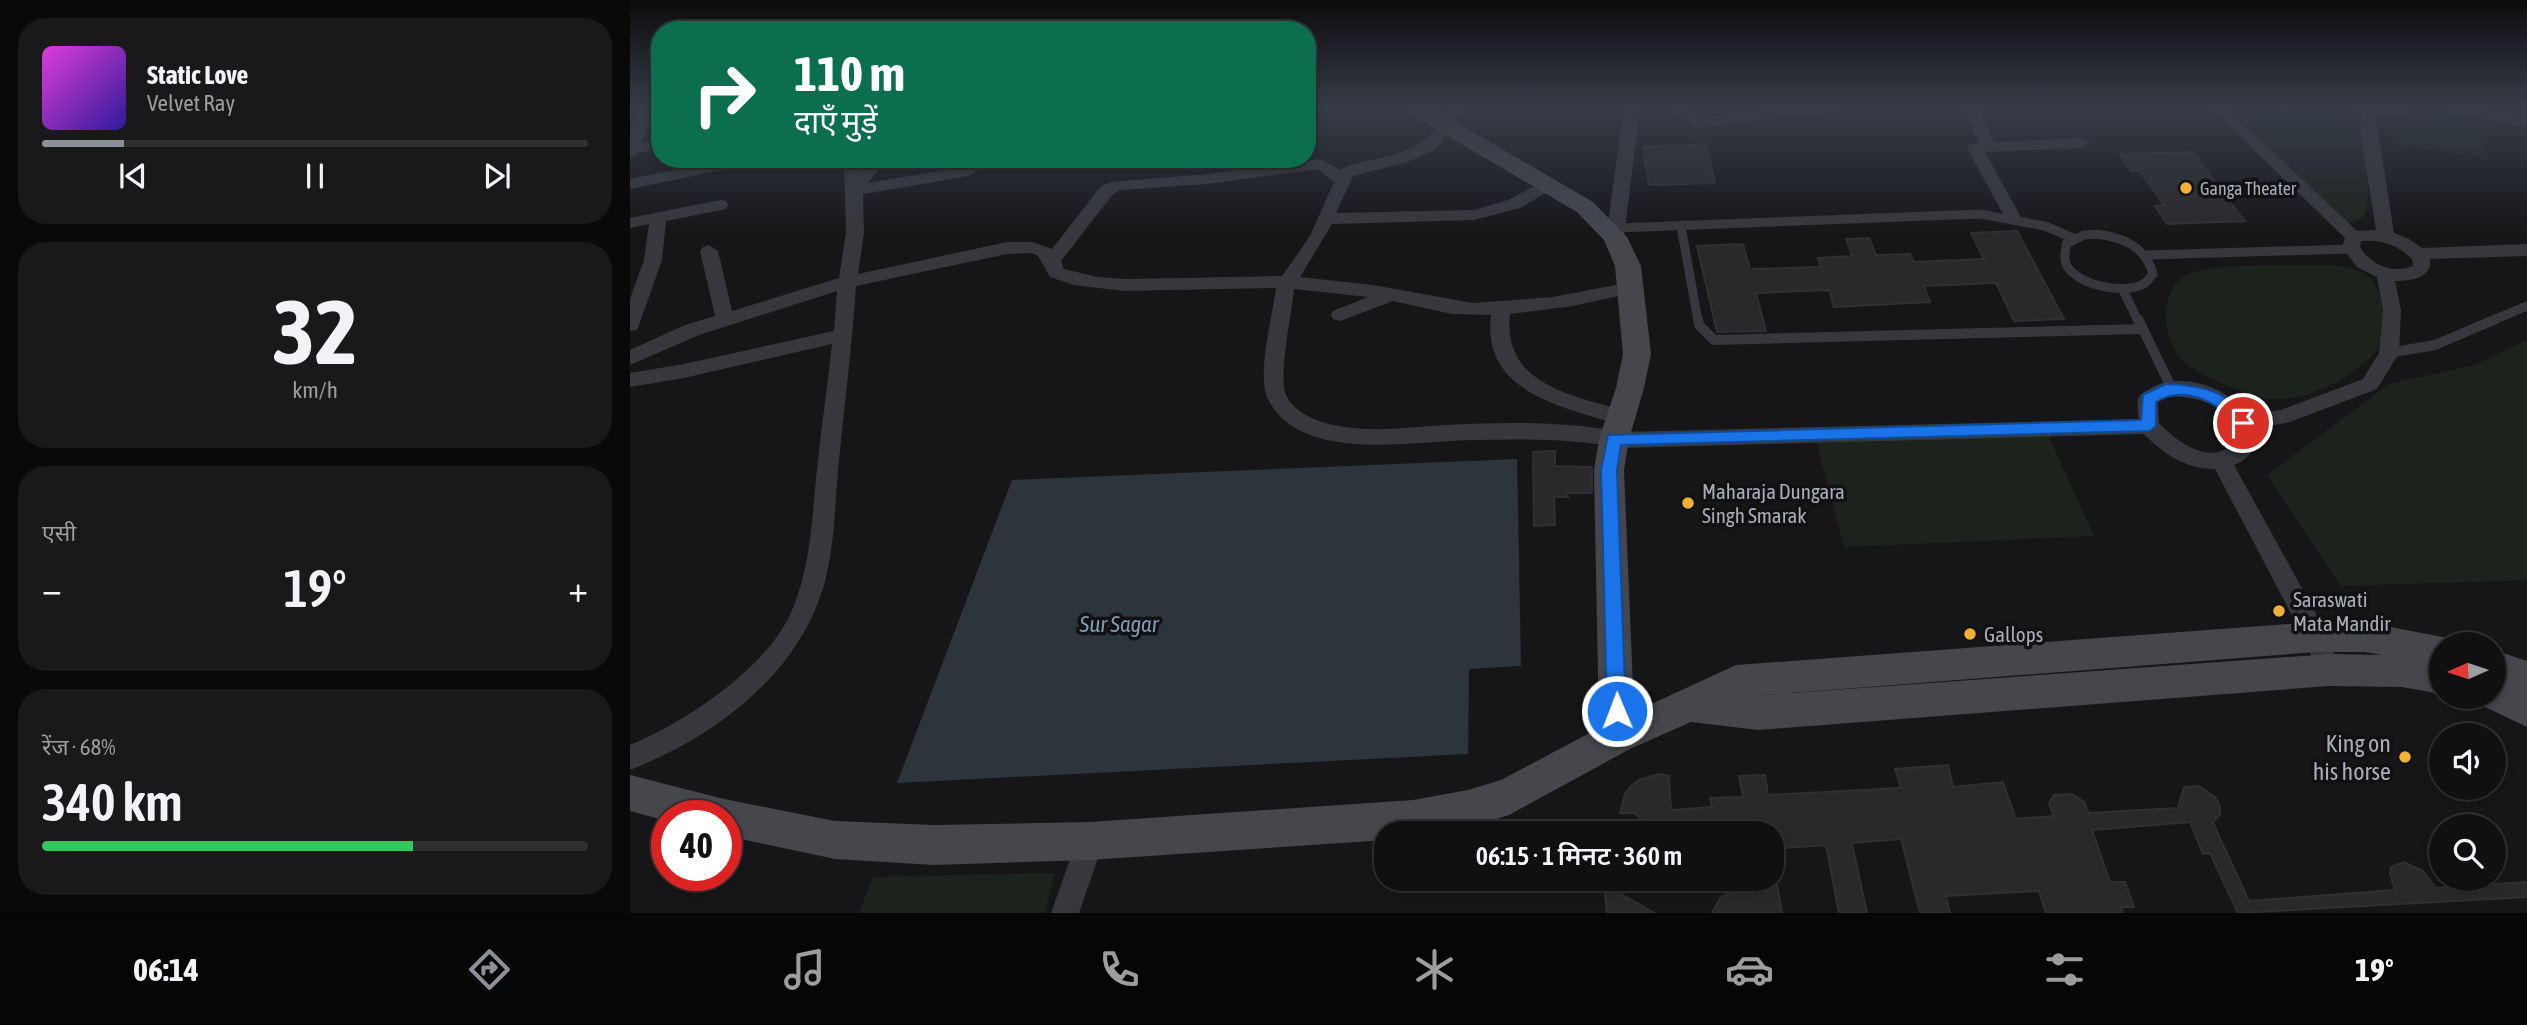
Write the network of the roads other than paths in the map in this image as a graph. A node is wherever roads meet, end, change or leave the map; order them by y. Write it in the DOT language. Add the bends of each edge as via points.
graph roads {
  1 [pos="1425,150"];
  2 [pos="1499,150"];
  3 [pos="1626,150"];
  4 [pos="1976,150"];
  5 [pos="2261,150"];
  6 [pos="2371,150"];
  7 [pos="1316,165"];
  8 [pos="707,168"];
  9 [pos="853,168"];
  10 [pos="872,168"];
  11 [pos="1291,168"];
  12 [pos="970,171"];
  13 [pos="1342,180"];
  14 [pos="630,184"];
  15 [pos="1548,186"];
  16 [pos="854,190"];
  17 [pos="720,205"];
  18 [pos="658,219"];
  19 [pos="1325,219"];
  20 [pos="2014,219"];
  21 [pos="630,223"];
  22 [pos="1681,226"];
  23 [pos="1615,232"];
  24 [pos="2386,236"];
  25 [pos="2073,238"];
  26 [pos="2353,243"];
  27 [pos="2527,250"];
  28 [pos="709,251"];
  29 [pos="2418,254"];
  30 [pos="2147,255"];
  31 [pos="1053,259"];
  32 [pos="653,260"];
  33 [pos="630,265"];
  34 [pos="2385,274"];
  35 [pos="847,282"];
  36 [pos="1286,284"];
  37 [pos="1631,288"];
  38 [pos="2123,290"];
  39 [pos="1392,294"];
  40 [pos="2527,306"];
  41 [pos="1501,308"];
  42 [pos="1340,316"];
  43 [pos="725,320"];
  44 [pos="630,325"];
  45 [pos="2142,329"];
  46 [pos="844,335"];
  47 [pos="2389,353"];
  48 [pos="630,358"];
  49 [pos="630,380"];
  50 [pos="2172,389"];
  51 [pos="2243,423"];
  52 [pos="2149,426"];
  53 [pos="1617,428"];
  54 [pos="2221,460"];
  55 [pos="2429,648"];
  56 [pos="2323,654"];
  57 [pos="2506,669"];
  58 [pos="2429,676"];
  59 [pos="2527,677"];
  60 [pos="2506,700"];
  61 [pos="2527,710"];
  62 [pos="1617,737"];
  63 [pos="630,758"];
  64 [pos="630,793"];
  65 [pos="657,800"];
  66 [pos="742,820"];
  67 [pos="1090,841"];
  68 [pos="1065,913"];
  1 -- 13 [label="street" via="1354,169"];
  2 -- 15 [label="street"];
  3 -- 23 [label="street"];
  4 -- 20 [label="street"];
  5 -- 26 [label="street"];
  6 -- 24 [label="street"];
  7 -- 13 [label="street"];
  8 -- 14 [label="street"];
  9 -- 16 [label="street"];
  10 -- 16 [label="street"];
  11 -- 31 [label="street" via="1117,186 1107,190"];
  12 -- 16 [label="street"];
  13 -- 19 [label="street"];
  15 -- 19 [label="street" via="1514,204 1474,215"];
  15 -- 23 [label="street" via="1585,207"];
  16 -- 35 [label="street" via="855,234"];
  17 -- 18 [label="street"];
  18 -- 21 [label="street"];
  18 -- 32 [label="street"];
  19 -- 36 [label="street"];
  20 -- 22 [label="lane" via="1980,214"];
  20 -- 25 [label="lane"];
  22 -- 23 [label="lane"];
  22 -- 45 [label="lane" via="1699,325 1714,340"];
  23 -- 37 [label="street"];
  24 -- 26 [label="street" via="2364,235"];
  24 -- 29 [label="street"];
  25 -- 30 [label="lane" via="2111,236"];
  25 -- 38 [label="lane" via="2063,252 2070,269 2094,284"];
  26 -- 30 [label="lane"];
  26 -- 34 [label="street" via="2363,262"];
  27 -- 29 [label="street"];
  28 -- 43 [label="street"];
  29 -- 34 [label="street" via="2422,269 2414,274"];
  30 -- 38 [label="lane" via="2153,265 2148,283"];
  31 -- 35 [label="street" via="1030,247 1007,248"];
  31 -- 36 [label="street" via="1056,273 1086,282"];
  32 -- 33 [label="street"];
  32 -- 44 [label="street"];
  34 -- 47 [label="street" via="2392,310"];
  35 -- 43 [label="street"];
  35 -- 46 [label="street"];
  36 -- 39 [label="street"];
  36 -- 53 [label="street" via="1274,372 1276,396 1290,414 1314,428 1374,438"];
  37 -- 41 [label="street" via="1567,302"];
  37 -- 53 [label="street" via="1637,354"];
  38 -- 45 [label="lane"];
  39 -- 41 [label="street" via="1456,309"];
  39 -- 42 [label="street"];
  40 -- 47 [label="lane" via="2435,345"];
  41 -- 53 [label="street" via="1499,342 1514,369 1531,384"];
  43 -- 48 [label="street"];
  45 -- 50 [label="lane"];
  46 -- 49 [label="street"];
  46 -- 63 [label="street" via="821,547 797,625 782,648 700,723"];
  47 -- 51 [label="street" via="2370,384 2283,417"];
  50 -- 51 [label="street" via="2196,390 2218,399"];
  50 -- 52 [label="street" via="2148,399"];
  51 -- 54 [label="street" via="2248,441 2235,456"];
  52 -- 53 [label="street"];
  52 -- 54 [label="street" via="2166,444 2185,454"];
  53 -- 62 [label="street" via="1609,470"];
  54 -- 56 [label="street"];
  55 -- 56 [label="street" via="2364,636"];
  56 -- 58 [label="street"];
  56 -- 62 [label="street" via="1758,713 1689,705"];
  57 -- 59 [label="street"];
  60 -- 61 [label="street"];
  62 -- 67 [label="street" via="1509,796 1468,809 1413,819"];
  64 -- 65 [label="street"];
  66 -- 67 [label="street" via="835,840 934,845"];
  67 -- 68 [label="street"];
}
